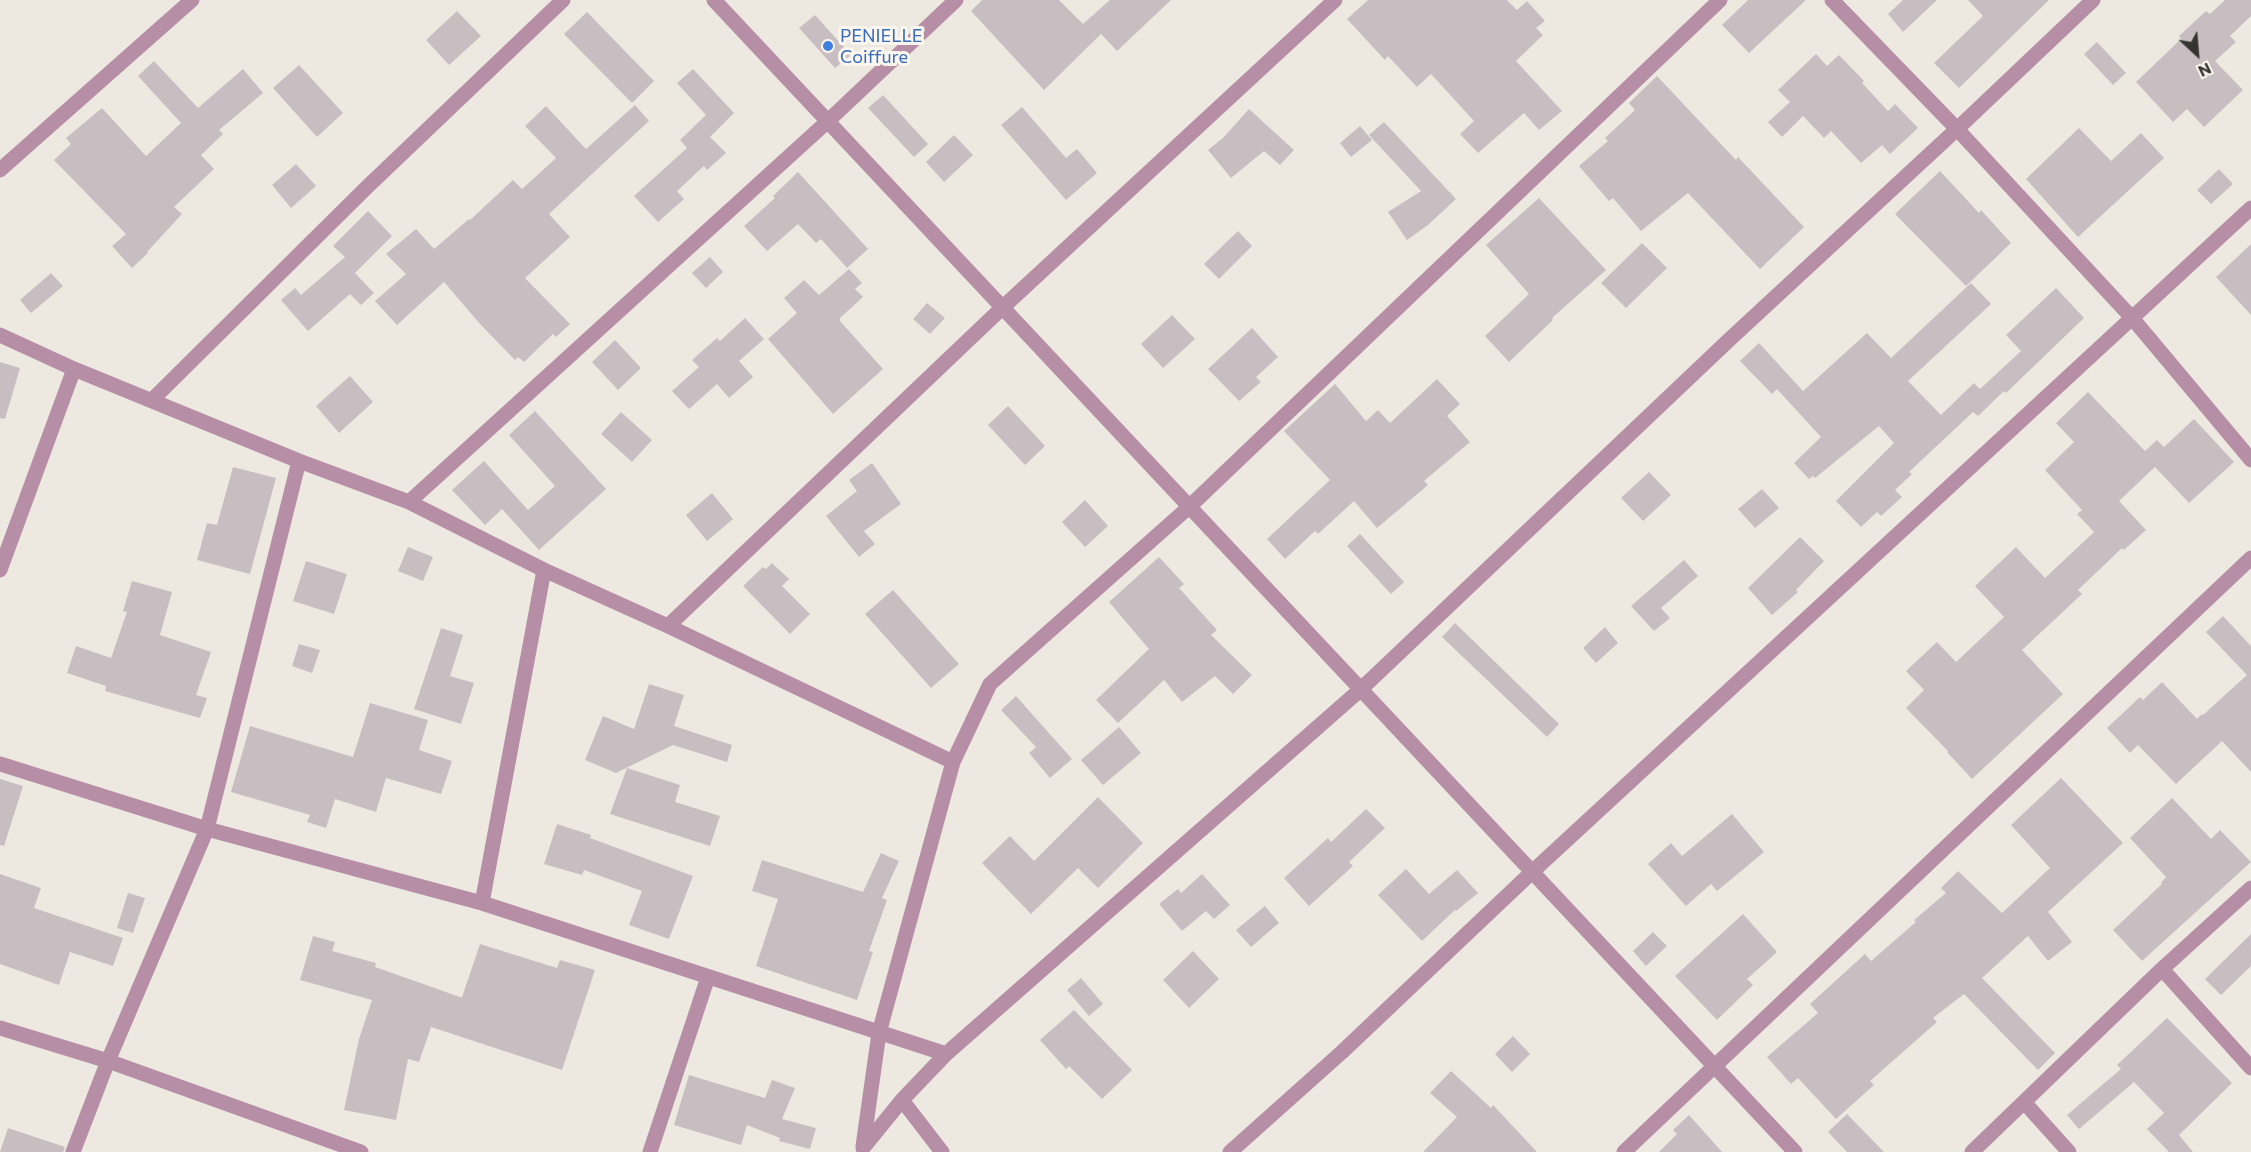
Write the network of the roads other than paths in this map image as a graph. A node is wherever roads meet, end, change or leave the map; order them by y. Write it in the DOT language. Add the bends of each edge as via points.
graph roads {
  1 [pos="192,0"];
  2 [pos="563,0"];
  3 [pos="714,0"];
  4 [pos="956,0"];
  5 [pos="1335,0"];
  6 [pos="1720,0"];
  7 [pos="1832,0"];
  8 [pos="2093,0"];
  9 [pos="828,121"];
  10 [pos="1957,129"];
  11 [pos="0,170"];
  12 [pos="2251,208"];
  13 [pos="1002,308"];
  14 [pos="2133,319"];
  15 [pos="0,335"];
  16 [pos="74,369"];
  17 [pos="152,400"];
  18 [pos="2251,460"];
  19 [pos="298,461"];
  20 [pos="409,502"];
  21 [pos="1189,507"];
  22 [pos="2251,558"];
  23 [pos="0,570"];
  24 [pos="544,570"];
  25 [pos="669,626"];
  26 [pos="1360,690"];
  27 [pos="953,762"];
  28 [pos="0,764"];
  29 [pos="207,829"];
  30 [pos="1531,873"];
  31 [pos="2251,888"];
  32 [pos="482,903"];
  33 [pos="2162,969"];
  34 [pos="708,977"];
  35 [pos="0,1028"];
  36 [pos="879,1033"];
  37 [pos="946,1054"];
  38 [pos="108,1061"];
  39 [pos="2251,1068"];
  40 [pos="1714,1069"];
  41 [pos="902,1100"];
  42 [pos="2024,1102"];
  43 [pos="862,1150"];
  44 [pos="73,1152"];
  45 [pos="361,1152"];
  46 [pos="650,1152"];
  47 [pos="942,1152"];
  48 [pos="1230,1152"];
  49 [pos="1624,1152"];
  50 [pos="1795,1152"];
  51 [pos="1972,1152"];
  52 [pos="2069,1152"];
  1 -- 11 [label="street"];
  2 -- 17 [label="street"];
  3 -- 9 [label="street"];
  4 -- 9 [label="street"];
  5 -- 13 [label="street"];
  6 -- 21 [label="street"];
  7 -- 10 [label="street"];
  8 -- 10 [label="street"];
  9 -- 13 [label="street"];
  9 -- 20 [label="street"];
  10 -- 14 [label="street"];
  10 -- 26 [label="street"];
  12 -- 14 [label="street"];
  13 -- 21 [label="street"];
  13 -- 25 [label="street"];
  14 -- 18 [label="street"];
  14 -- 30 [label="street"];
  15 -- 16 [label="street"];
  16 -- 17 [label="street"];
  16 -- 23 [label="street"];
  17 -- 19 [label="street"];
  19 -- 20 [label="street"];
  19 -- 29 [label="street"];
  20 -- 24 [label="street"];
  21 -- 26 [label="street"];
  21 -- 27 [label="street" via="990,684"];
  22 -- 40 [label="street"];
  24 -- 25 [label="street"];
  24 -- 32 [label="street"];
  25 -- 27 [label="street"];
  26 -- 30 [label="street"];
  26 -- 37 [label="street"];
  27 -- 36 [label="street"];
  28 -- 29 [label="street"];
  29 -- 32 [label="street"];
  29 -- 38 [label="street"];
  30 -- 40 [label="street"];
  30 -- 48 [label="street"];
  31 -- 33 [label="street"];
  32 -- 34 [label="street"];
  33 -- 39 [label="street"];
  33 -- 42 [label="street"];
  34 -- 36 [label="street"];
  34 -- 46 [label="street"];
  35 -- 38 [label="street"];
  36 -- 37 [label="street"];
  36 -- 43 [label="street"];
  37 -- 41 [label="street"];
  38 -- 44 [label="street"];
  38 -- 45 [label="street"];
  40 -- 49 [label="street"];
  40 -- 50 [label="street"];
  41 -- 43 [label="street"];
  41 -- 47 [label="street"];
  42 -- 51 [label="street"];
  42 -- 52 [label="street"];
}
